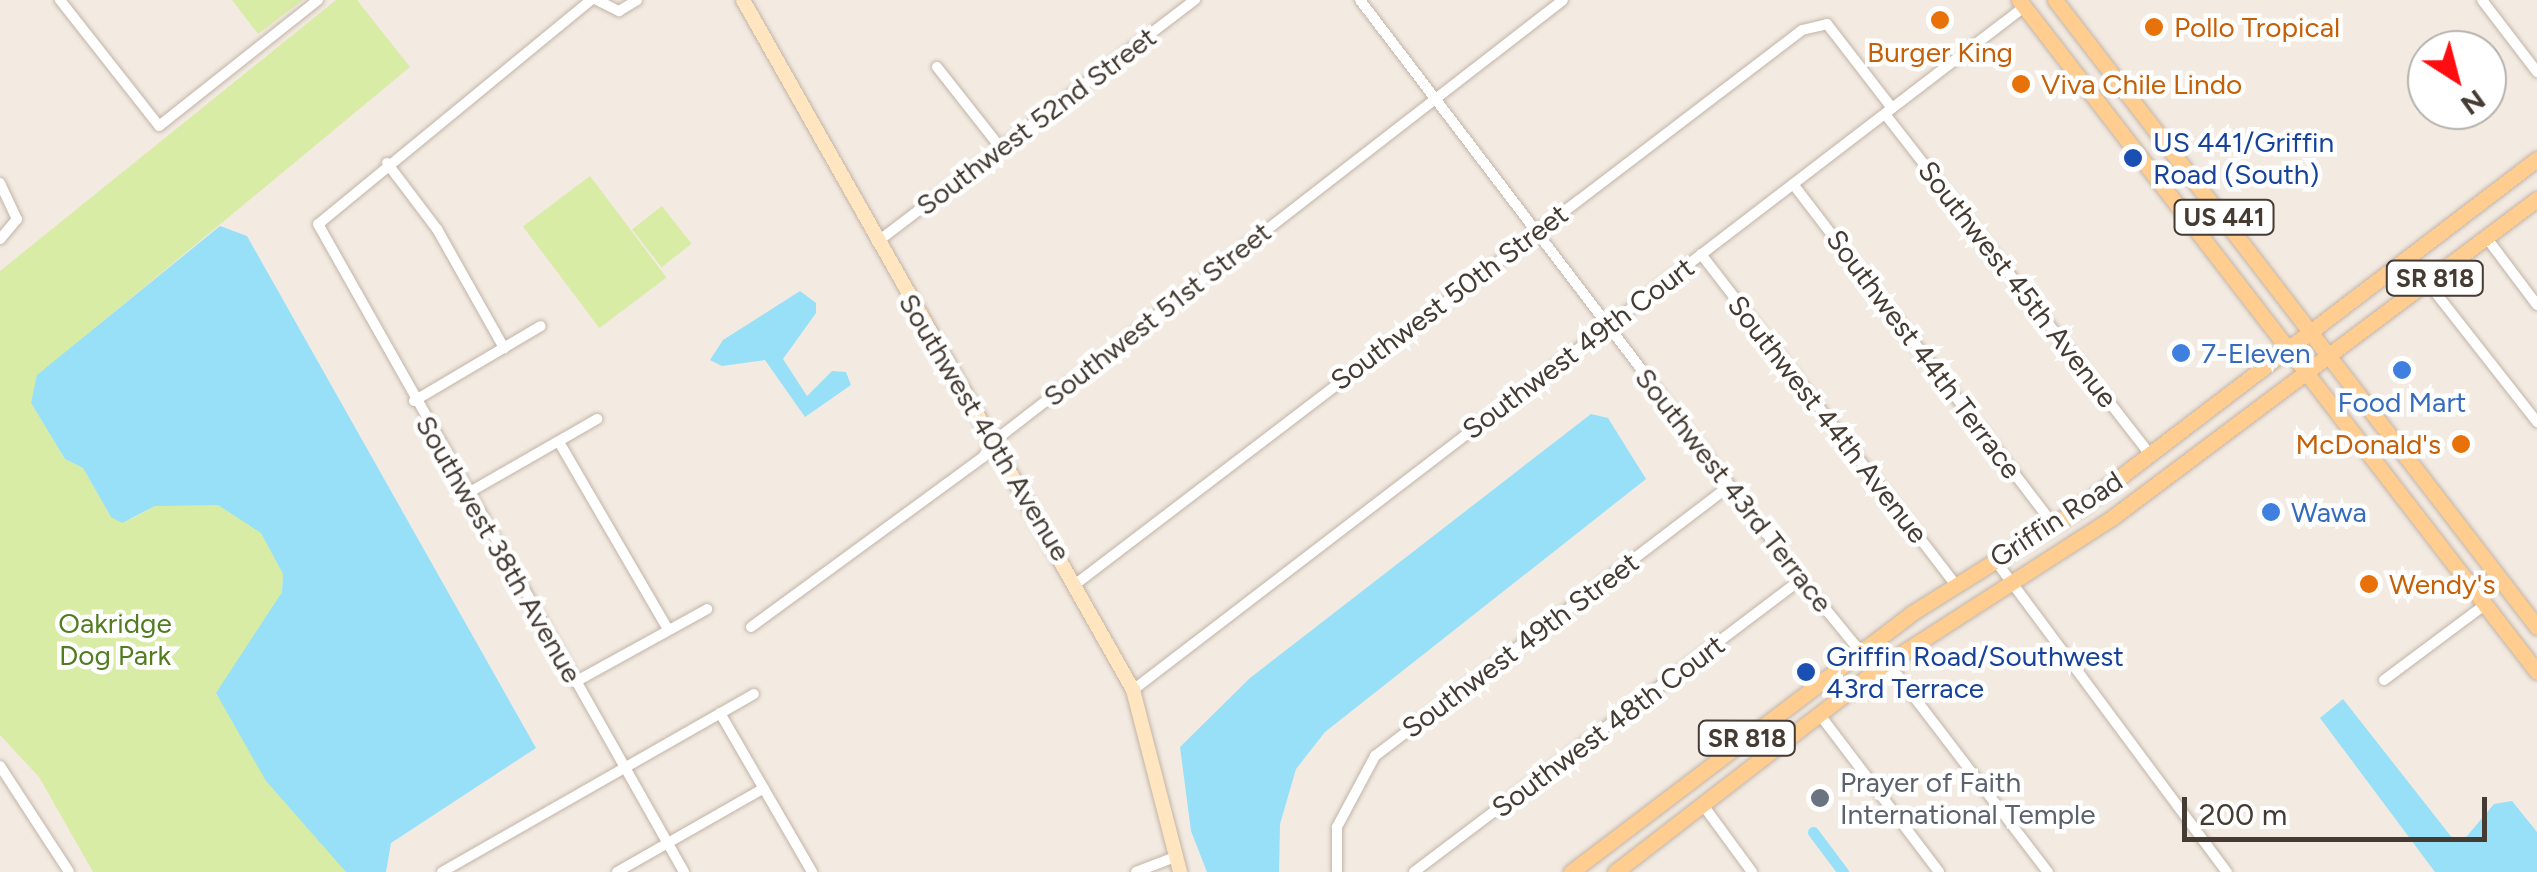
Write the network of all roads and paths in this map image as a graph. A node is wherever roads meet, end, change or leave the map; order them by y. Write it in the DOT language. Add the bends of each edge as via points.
graph roads {
  1 [pos="60,0"];
  2 [pos="318,0"];
  3 [pos="594,0"];
  4 [pos="637,0"];
  5 [pos="744,0"];
  6 [pos="1195,0"];
  7 [pos="1360,0"];
  8 [pos="1563,0"];
  9 [pos="2055,0"];
  10 [pos="2482,0"];
  11 [pos="2021,3"];
  12 [pos="2070,19"];
  13 [pos="1827,24"];
  14 [pos="937,68"];
  15 [pos="2537,72"];
  16 [pos="1436,98"];
  17 [pos="1889,111"];
  18 [pos="1000,147"];
  19 [pos="2537,159"];
  20 [pos="386,163"];
  21 [pos="0,184"];
  22 [pos="1793,184"];
  23 [pos="2537,199"];
  24 [pos="1534,231"];
  25 [pos="2486,237"];
  26 [pos="0,238"];
  27 [pos="878,242"];
  28 [pos="1700,254"];
  29 [pos="2428,283"];
  30 [pos="2537,304"];
  31 [pos="541,326"];
  32 [pos="1606,326"];
  33 [pos="2313,333"];
  34 [pos="504,348"];
  35 [pos="2291,350"];
  36 [pos="2330,355"];
  37 [pos="2308,372"];
  38 [pos="414,401"];
  39 [pos="598,420"];
  40 [pos="2537,422"];
  41 [pos="559,442"];
  42 [pos="992,442"];
  43 [pos="2150,455"];
  44 [pos="1730,486"];
  45 [pos="468,493"];
  46 [pos="2054,525"];
  47 [pos="1995,560"];
  48 [pos="1802,579"];
  49 [pos="1077,583"];
  50 [pos="2010,583"];
  51 [pos="1954,584"];
  52 [pos="2486,604"];
  53 [pos="707,609"];
  54 [pos="2536,625"];
  55 [pos="751,628"];
  56 [pos="668,630"];
  57 [pos="1860,652"];
  58 [pos="1882,666"];
  59 [pos="2537,672"];
  60 [pos="2384,680"];
  61 [pos="575,682"];
  62 [pos="1133,690"];
  63 [pos="754,694"];
  64 [pos="720,713"];
  65 [pos="1820,715"];
  66 [pos="0,766"];
  67 [pos="624,768"];
  68 [pos="764,788"];
  69 [pos="1703,805"];
  70 [pos="667,843"];
  71 [pos="1175,856"];
  72 [pos="810,868"];
  73 [pos="69,872"];
  74 [pos="442,872"];
  75 [pos="617,872"];
  76 [pos="684,872"];
  77 [pos="794,872"];
  78 [pos="1136,872"];
  79 [pos="1180,872"];
  80 [pos="1338,872"];
  81 [pos="1414,872"];
  82 [pos="1571,872"];
  83 [pos="1615,872"];
  84 [pos="1752,872"];
  85 [pos="1939,872"];
  86 [pos="2048,872"];
  87 [pos="2227,872"];
  1 -- 2 [label="street" via="158,126"];
  3 -- 4 [label="street" via="619,11"];
  3 -- 20 [label="street"];
  5 -- 27 [label="street, Southwest 40th Avenue"];
  6 -- 18 [label="street, Southwest 52nd Street"];
  7 -- 16 [label="street, Southwest 43rd Terrace"];
  8 -- 16 [label="street, Southwest 51st Street"];
  9 -- 12 [label="main road, US 441"];
  10 -- 15 [label="street"];
  11 -- 12 [label="main road" via="2047,6"];
  11 -- 17 [label="street, Southwest 49th Court"];
  11 -- 35 [label="main road, US 441"];
  12 -- 33 [label="main road, US 441"];
  13 -- 17 [label="street, Southwest 45th Avenue"];
  13 -- 24 [label="street, Southwest 50th Street" via="1802,30"];
  14 -- 18 [label="street"];
  16 -- 24 [label="street, Southwest 43rd Terrace"];
  16 -- 42 [label="street, Southwest 51st Street"];
  17 -- 22 [label="street, Southwest 49th Court"];
  17 -- 43 [label="street, Southwest 45th Avenue"];
  18 -- 27 [label="street, Southwest 52nd Street"];
  19 -- 33 [label="main road, Griffin Road / SR 818"];
  20 -- 34 [label="street" via="436,229"];
  20 -- 38 [label="street, Southwest 38th Avenue" via="318,224"];
  21 -- 26 [label="street" via="17,219"];
  22 -- 28 [label="street, Southwest 49th Court"];
  22 -- 46 [label="street, Southwest 44th Terrace"];
  23 -- 25 [label="main road, Griffin Road / SR 818"];
  24 -- 32 [label="street, Southwest 43rd Terrace"];
  24 -- 49 [label="street, Southwest 50th Street"];
  25 -- 29 [label="main road, Griffin Road / SR 818"];
  25 -- 30 [label="street"];
  27 -- 42 [label="street, Southwest 40th Avenue"];
  28 -- 32 [label="street, Southwest 49th Court"];
  28 -- 51 [label="street, Southwest 44th Avenue"];
  29 -- 36 [label="main road, Griffin Road / SR 818"];
  29 -- 40 [label="street"];
  31 -- 34 [label="street"];
  32 -- 44 [label="street, Southwest 43rd Terrace"];
  32 -- 62 [label="street, Southwest 49th Court"];
  33 -- 35 [label="main road, Griffin Road / SR 818"];
  33 -- 36 [label="main road, US 441"];
  34 -- 38 [label="street"];
  35 -- 37 [label="main road, US 441"];
  35 -- 43 [label="main road, Griffin Road / SR 818"];
  36 -- 37 [label="main road, Griffin Road / SR 818"];
  36 -- 54 [label="main road, US 441"];
  37 -- 50 [label="main road, Griffin Road / SR 818" via="2113,517"];
  37 -- 52 [label="main road, US 441"];
  38 -- 45 [label="street, Southwest 38th Avenue"];
  39 -- 41 [label="street"];
  41 -- 45 [label="street"];
  41 -- 56 [label="street"];
  42 -- 49 [label="street, Southwest 40th Avenue"];
  42 -- 55 [label="street, Southwest 51st Street" via="983,457"];
  43 -- 46 [label="main road, Griffin Road / SR 818"];
  44 -- 48 [label="street, Southwest 43rd Terrace"];
  44 -- 80 [label="street, Southwest 49th Street" via="1396,738 1361,775 1336,827"];
  45 -- 61 [label="street, Southwest 38th Avenue"];
  46 -- 47 [label="main road, Griffin Road / SR 818"];
  47 -- 50 [label="street"];
  47 -- 51 [label="main road, Griffin Road / SR 818"];
  48 -- 57 [label="street, Southwest 43rd Terrace"];
  48 -- 81 [label="street, Southwest 48th Court"];
  49 -- 62 [label="street, Southwest 40th Avenue"];
  50 -- 58 [label="main road, Griffin Road / SR 818"];
  50 -- 87 [label="street"];
  51 -- 57 [label="main road, Griffin Road / SR 818"];
  52 -- 54 [label="main road" via="2509,607"];
  52 -- 59 [label="main road, US 441"];
  52 -- 60 [label="street"];
  53 -- 56 [label="street"];
  56 -- 61 [label="street"];
  57 -- 58 [label="street, Southwest 43rd Terrace"];
  57 -- 82 [label="main road, Griffin Road / SR 818"];
  58 -- 65 [label="main road, Griffin Road / SR 818"];
  58 -- 86 [label="street, Southwest 43rd Terrace" via="1898,676"];
  61 -- 67 [label="street, Southwest 38th Avenue"];
  62 -- 71 [label="street, Southwest 40th Avenue"];
  63 -- 64 [label="street"];
  64 -- 67 [label="street"];
  64 -- 68 [label="street"];
  65 -- 69 [label="main road, Griffin Road / SR 818"];
  65 -- 85 [label="street"];
  66 -- 73 [label="street"];
  67 -- 70 [label="street, Southwest 38th Avenue"];
  67 -- 74 [label="street"];
  68 -- 70 [label="street"];
  68 -- 72 [label="street"];
  69 -- 83 [label="main road, Griffin Road / SR 818"];
  69 -- 84 [label="street"];
  70 -- 75 [label="street"];
  70 -- 76 [label="street, Southwest 38th Avenue"];
  71 -- 78 [label="street"];
  71 -- 79 [label="street, Southwest 40th Avenue"];
  72 -- 77 [label="street"];
}
